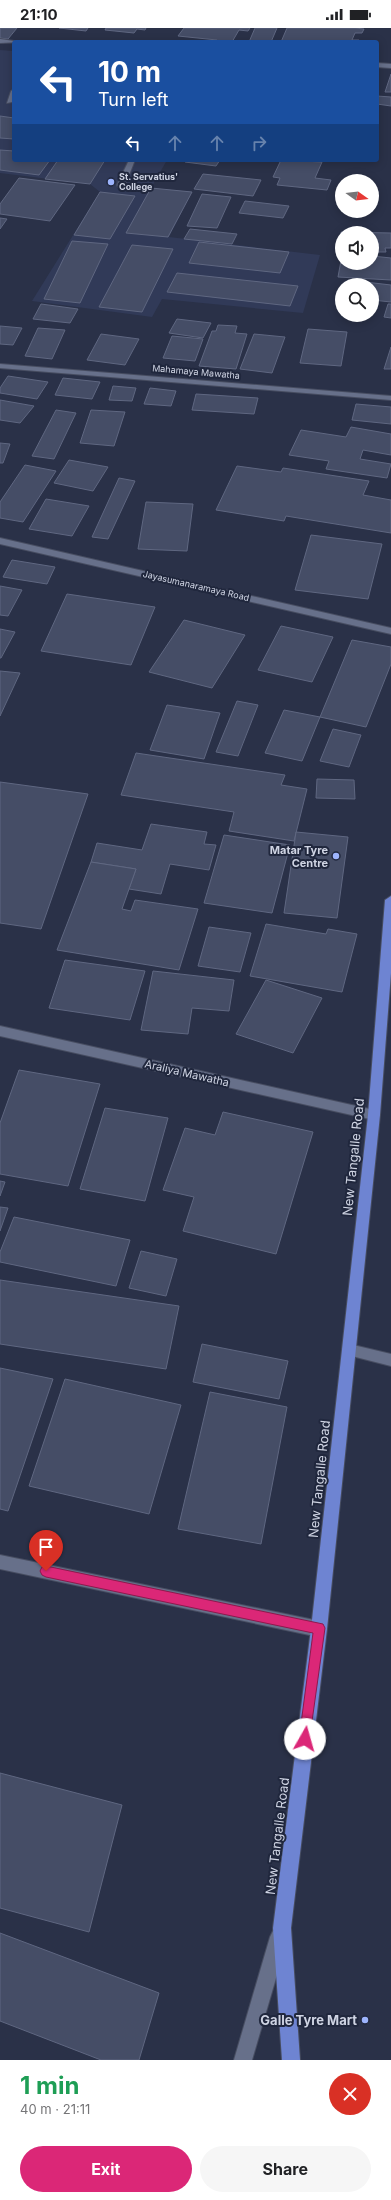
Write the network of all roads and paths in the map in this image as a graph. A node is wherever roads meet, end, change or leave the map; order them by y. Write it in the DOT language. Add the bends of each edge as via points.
graph roads {
  1 [pos="0,41"];
  2 [pos="12,42"];
  3 [pos="379,65"];
  4 [pos="391,66"];
  5 [pos="12,95"];
  6 [pos="9,102"];
  7 [pos="131,162"];
  8 [pos="121,185"];
  9 [pos="0,366"];
  10 [pos="391,398"];
  11 [pos="0,541"];
  12 [pos="391,631"];
  13 [pos="391,900"];
  14 [pos="0,1031"];
  15 [pos="374,1115"];
  16 [pos="349,1350"];
  17 [pos="391,1360"];
  18 [pos="0,1562"];
  19 [pos="319,1628"];
  20 [pos="282,1928"];
  21 [pos="243,2060"];
  22 [pos="291,2060"];
  1 -- 2 [label="street"];
  3 -- 4 [label="street"];
  5 -- 6 [label="street"];
  7 -- 8 [label="street"];
  9 -- 10 [label="street, Mahamaya Mawatha"];
  11 -- 12 [label="street, Jayasumanaramaya Road"];
  13 -- 15 [label="highway, New Tangalle Road"];
  14 -- 15 [label="street, Araliya Mawatha"];
  15 -- 16 [label="highway, New Tangalle Road"];
  16 -- 17 [label="street"];
  16 -- 19 [label="highway, New Tangalle Road"];
  18 -- 19 [label="street"];
  19 -- 20 [label="highway, New Tangalle Road"];
  20 -- 21 [label="street"];
  20 -- 22 [label="highway, New Tangalle Road"];
}
